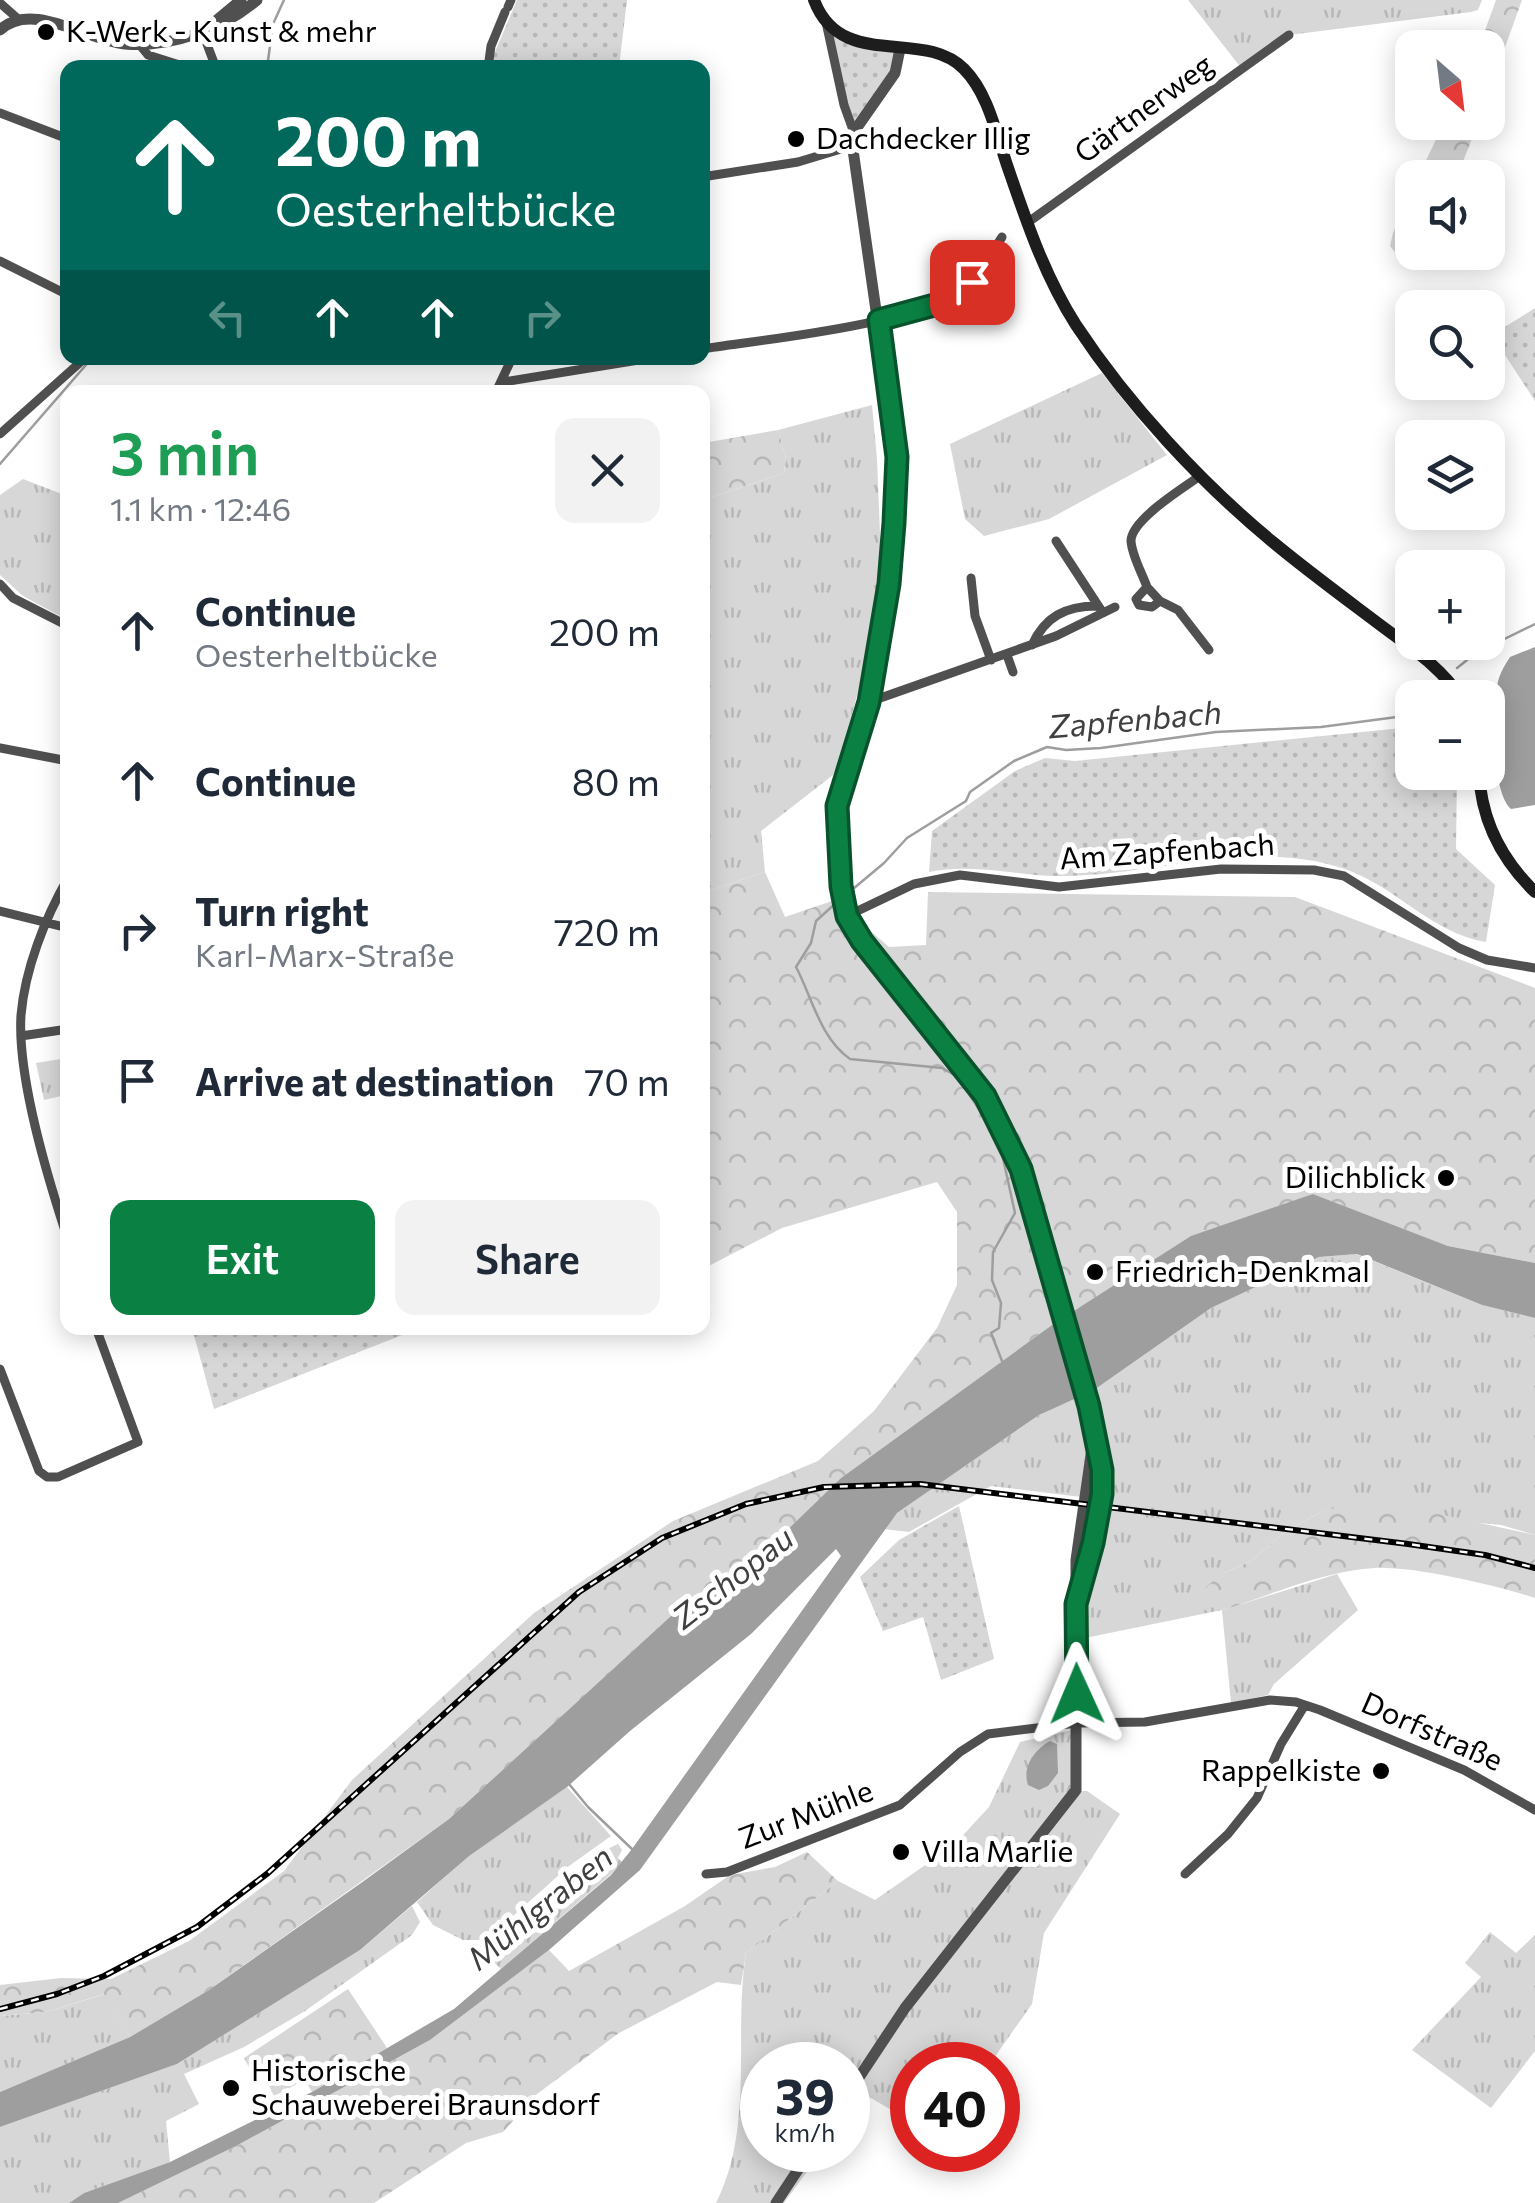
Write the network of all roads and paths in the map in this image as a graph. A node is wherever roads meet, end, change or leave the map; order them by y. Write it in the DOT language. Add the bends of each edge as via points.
graph roads {
  1 [pos="241,0"];
  2 [pos="257,0"];
  3 [pos="814,0"];
  4 [pos="0,3"];
  5 [pos="508,6"];
  6 [pos="17,18"];
  7 [pos="826,22"];
  8 [pos="0,30"];
  9 [pos="202,31"];
  10 [pos="1289,35"];
  11 [pos="139,44"];
  12 [pos="900,49"];
  13 [pos="166,60"];
  14 [pos="213,60"];
  15 [pos="489,60"];
  16 [pos="0,113"];
  17 [pos="853,130"];
  18 [pos="60,137"];
  19 [pos="850,146"];
  20 [pos="710,176"];
  21 [pos="1028,223"];
  22 [pos="1002,237"];
  23 [pos="0,260"];
  24 [pos="60,290"];
  25 [pos="879,320"];
  26 [pos="710,348"];
  27 [pos="77,365"];
  28 [pos="509,365"];
  29 [pos="608,365"];
  30 [pos="503,382"];
  31 [pos="501,385"];
  32 [pos="0,434"];
  33 [pos="1200,476"];
  34 [pos="1056,540"];
  35 [pos="971,578"];
  36 [pos="0,584"];
  37 [pos="1147,587"];
  38 [pos="1160,601"];
  39 [pos="1115,607"];
  40 [pos="1100,610"];
  41 [pos="60,622"];
  42 [pos="1031,646"];
  43 [pos="1209,650"];
  44 [pos="1007,655"];
  45 [pos="991,660"];
  46 [pos="1013,672"];
  47 [pos="1446,680"];
  48 [pos="869,702"];
  49 [pos="0,748"];
  50 [pos="60,759"];
  51 [pos="1482,790"];
  52 [pos="1535,892"];
  53 [pos="60,894"];
  54 [pos="0,911"];
  55 [pos="846,912"];
  56 [pos="46,923"];
  57 [pos="60,926"];
  58 [pos="1535,968"];
  59 [pos="60,1030"];
  60 [pos="21,1036"];
  61 [pos="60,1198"];
  62 [pos="99,1335"];
  63 [pos="0,1369"];
  64 [pos="1306,1705"];
  65 [pos="1077,1723"];
  66 [pos="1535,1810"];
  67 [pos="706,1874"];
  68 [pos="1186,1874"];
  69 [pos="870,2062"];
  70 [pos="796,2172"];
  71 [pos="776,2203"];
  1 -- 9 [label="street"];
  2 -- 9 [label="street"];
  3 -- 7 [label="main road"];
  4 -- 6 [label="street"];
  5 -- 15 [label="street"];
  6 -- 8 [label="street"];
  6 -- 11 [label="street" via="38,16"];
  7 -- 12 [label="main road" via="856,40"];
  7 -- 17 [label="street"];
  9 -- 11 [label="street"];
  9 -- 14 [label="street"];
  10 -- 21 [label="street, Gärtnerweg"];
  11 -- 13 [label="street"];
  12 -- 17 [label="street" via="894,72"];
  12 -- 21 [label="main road" via="947,56 972,78"];
  16 -- 18 [label="street"];
  17 -- 19 [label="street"];
  19 -- 20 [label="street"];
  19 -- 25 [label="street"];
  21 -- 33 [label="main road" via="1080,330"];
  22 -- 25 [label="street" via="972,282 954,295"];
  23 -- 24 [label="street"];
  25 -- 26 [label="street"];
  25 -- 48 [label="street" via="897,457 889,584"];
  27 -- 32 [label="street"];
  28 -- 30 [label="street"];
  29 -- 30 [label="street"];
  30 -- 31 [label="street"];
  33 -- 37 [label="street" via="1131,535"];
  33 -- 47 [label="main road"];
  34 -- 40 [label="street"];
  35 -- 45 [label="street"];
  36 -- 41 [label="street"];
  37 -- 38 [label="street"];
  37 -- 38 [label="street" via="1136,598 1139,605"];
  38 -- 43 [label="street" via="1178,610"];
  39 -- 40 [label="street"];
  40 -- 42 [label="street"];
  40 -- 42 [label="street" via="1072,609 1048,619"];
  42 -- 44 [label="street"];
  44 -- 45 [label="street"];
  44 -- 46 [label="street"];
  45 -- 48 [label="street"];
  48 -- 55 [label="street" via="837,806"];
  49 -- 50 [label="street"];
  51 -- 52 [label="main road" via="1495,840"];
  53 -- 56 [label="street"];
  54 -- 56 [label="street"];
  55 -- 58 [label="street, Am Zapfenbach" via="914,884 960,876 1060,886 1221,869 1314,870 1344,876 1487,960"];
  55 -- 65 [label="street" via="875,962 996,1113 1021,1169 1089,1406 1094,1428 1076,1560"];
  56 -- 57 [label="street"];
  56 -- 60 [label="street" via="26,986"];
  59 -- 60 [label="street"];
  60 -- 61 [label="street"];
  62 -- 63 [label="street" via="138,1442 58,1477 40,1471"];
  64 -- 65 [label="street, Dorfstraße" via="1270,1700 1145,1722"];
  64 -- 66 [label="street, Dorfstraße" via="1464,1770"];
  64 -- 68 [label="street" via="1257,1798"];
  65 -- 67 [label="street, Zur Mühle" via="988,1734 900,1805 728,1872"];
  65 -- 69 [label="street" via="1072,1797"];
  70 -- 71 [label="street"];
}
